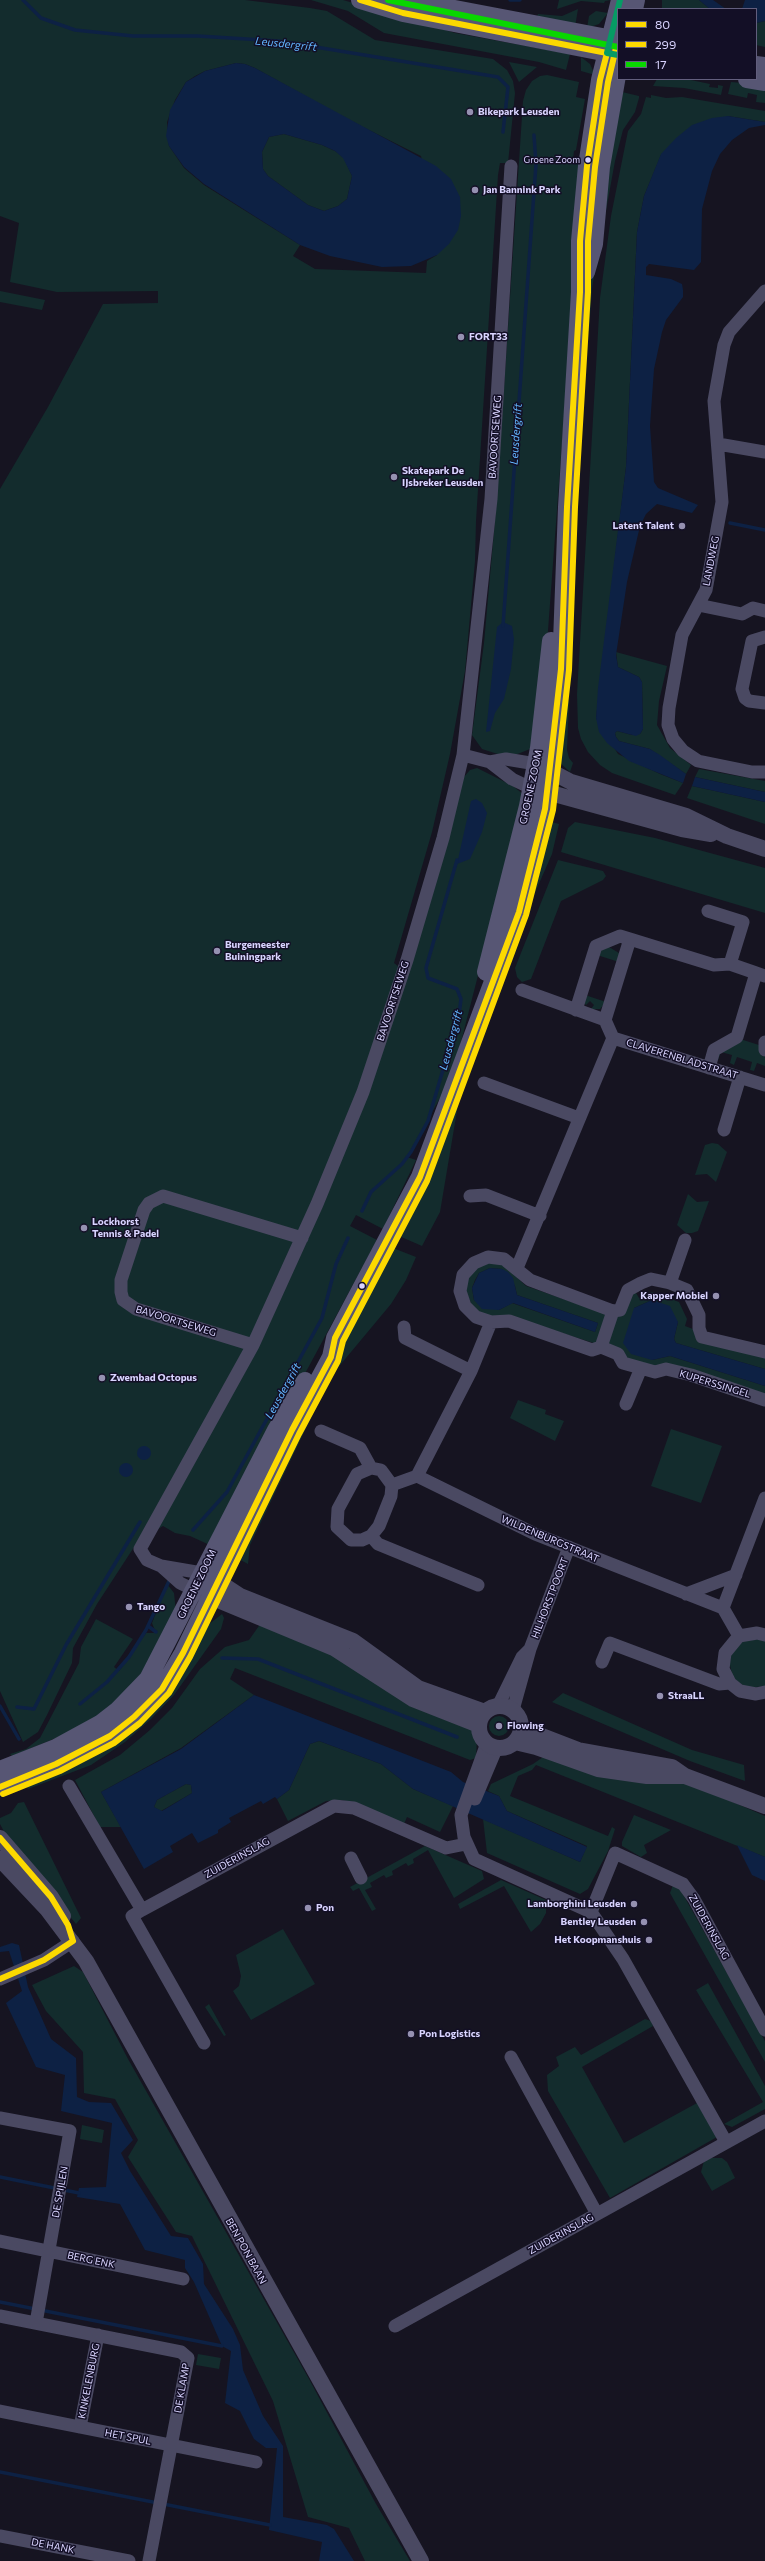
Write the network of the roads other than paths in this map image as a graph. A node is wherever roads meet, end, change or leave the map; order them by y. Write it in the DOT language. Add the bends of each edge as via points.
graph roads {
  1 [pos="360,0"];
  2 [pos="407,0"];
  3 [pos="617,20"];
  4 [pos="613,47"];
  5 [pos="617,76"];
  6 [pos="753,80"];
  7 [pos="765,82"];
  8 [pos="511,166"];
  9 [pos="765,291"];
  10 [pos="580,292"];
  11 [pos="718,444"];
  12 [pos="765,452"];
  13 [pos="698,605"];
  14 [pos="765,611"];
  15 [pos="765,637"];
  16 [pos="765,703"];
  17 [pos="463,755"];
  18 [pos="490,762"];
  19 [pos="543,767"];
  20 [pos="765,772"];
  21 [pos="540,789"];
  22 [pos="727,836"];
  23 [pos="765,849"];
  24 [pos="708,911"];
  25 [pos="630,939"];
  26 [pos="730,964"];
  27 [pos="760,974"];
  28 [pos="522,990"];
  29 [pos="576,1010"];
  30 [pos="605,1020"];
  31 [pos="613,1038"];
  32 [pos="765,1042"];
  33 [pos="765,1050"];
  34 [pos="709,1068"];
  35 [pos="740,1078"];
  36 [pos="484,1083"];
  37 [pos="765,1085"];
  38 [pos="579,1118"];
  39 [pos="724,1130"];
  40 [pos="470,1196"];
  41 [pos="540,1216"];
  42 [pos="302,1238"];
  43 [pos="685,1240"];
  44 [pos="517,1268"];
  45 [pos="670,1283"];
  46 [pos="613,1311"];
  47 [pos="491,1322"];
  48 [pos="404,1327"];
  49 [pos="253,1345"];
  50 [pos="601,1347"];
  51 [pos="765,1352"];
  52 [pos="640,1368"];
  53 [pos="471,1371"];
  54 [pos="765,1400"];
  55 [pos="626,1404"];
  56 [pos="321,1430"];
  57 [pos="371,1468"];
  58 [pos="417,1476"];
  59 [pos="392,1485"];
  60 [pos="765,1498"];
  61 [pos="371,1536"];
  62 [pos="569,1547"];
  63 [pos="161,1566"];
  64 [pos="736,1575"];
  65 [pos="210,1577"];
  66 [pos="478,1585"];
  67 [pos="202,1593"];
  68 [pos="686,1594"];
  69 [pos="723,1608"];
  70 [pos="765,1635"];
  71 [pos="739,1636"];
  72 [pos="602,1662"];
  73 [pos="730,1683"];
  74 [pos="765,1692"];
  75 [pos="494,1713"];
  76 [pos="518,1735"];
  77 [pos="492,1745"];
  78 [pos="0,1770"];
  79 [pos="69,1786"];
  80 [pos="0,1787"];
  81 [pos="765,1806"];
  82 [pos="0,1838"];
  83 [pos="466,1844"];
  84 [pos="351,1858"];
  85 [pos="0,1859"];
  86 [pos="361,1878"];
  87 [pos="142,1910"];
  88 [pos="591,1912"];
  89 [pos="73,1941"];
  90 [pos="0,1979"];
  91 [pos="765,2030"];
  92 [pos="204,2043"];
  93 [pos="511,2057"];
  94 [pos="0,2118"];
  95 [pos="765,2121"];
  96 [pos="726,2142"];
  97 [pos="597,2214"];
  98 [pos="0,2242"];
  99 [pos="49,2252"];
  100 [pos="183,2279"];
  101 [pos="0,2316"];
  102 [pos="36,2321"];
  103 [pos="395,2326"];
  104 [pos="98,2335"];
  105 [pos="0,2411"];
  106 [pos="80,2427"];
  107 [pos="172,2445"];
  108 [pos="256,2462"];
  109 [pos="0,2536"];
  110 [pos="129,2561"];
  111 [pos="149,2561"];
  112 [pos="420,2561"];
  1 -- 4 [label="main road" via="403,13"];
  2 -- 4 [label="main road"];
  3 -- 4 [label="main road, GROENE ZOOM"];
  4 -- 10 [label="main road, GROENE ZOOM" via="600,80 587,166 580,241"];
  5 -- 10 [label="main road, GROENE ZOOM" via="601,168 594,244"];
  6 -- 7 [label="main road"];
  8 -- 17 [label="street, BAVOORTSEWEG" via="491,499"];
  9 -- 11 [label="street, LANDWEG" via="729,332 724,345 714,396"];
  10 -- 19 [label="main road, GROENE ZOOM" via="567,507"];
  11 -- 12 [label="street"];
  11 -- 13 [label="street, LANDWEG" via="722,502 706,590"];
  13 -- 14 [label="street" via="742,614 753,608"];
  13 -- 20 [label="street, LANDWEG" via="682,634 668,725 673,739 683,751 698,761 752,772"];
  15 -- 16 [label="street" via="752,642 742,689 748,701"];
  17 -- 18 [label="street"];
  17 -- 42 [label="street, BAVOORTSEWEG" via="443,838 407,960 363,1092"];
  18 -- 19 [label="street" via="506,760"];
  18 -- 21 [label="street" via="512,778"];
  19 -- 21 [label="main road, GROENE ZOOM"];
  19 -- 22 [label="street" via="571,782 686,816"];
  21 -- 22 [label="street" via="682,829"];
  21 -- 65 [label="main road, GROENE ZOOM" via="464,1060 420,1177 335,1338 331,1357"];
  22 -- 23 [label="street"];
  24 -- 26 [label="street" via="743,922"];
  25 -- 26 [label="street" via="714,965"];
  25 -- 29 [label="street" via="620,936 596,946"];
  25 -- 30 [label="street"];
  26 -- 27 [label="street"];
  27 -- 34 [label="street" via="737,1037 714,1050"];
  28 -- 29 [label="street"];
  29 -- 30 [label="street"];
  30 -- 31 [label="street"];
  31 -- 34 [label="street, CLAVERENBLADSTRAAT"];
  31 -- 38 [label="street, CLAVERENBLADSTRAAT"];
  32 -- 33 [label="street"];
  34 -- 35 [label="street, CLAVERENBLADSTRAAT"];
  35 -- 37 [label="street, CLAVERENBLADSTRAAT"];
  35 -- 39 [label="street"];
  36 -- 38 [label="street"];
  38 -- 41 [label="street, CLAVERENBLADSTRAAT"];
  40 -- 41 [label="street" via="486,1196"];
  41 -- 44 [label="street, CLAVERENBLADSTRAAT"];
  42 -- 49 [label="street, BAVOORTSEWEG"];
  42 -- 49 [label="street, BAVOORTSEWEG" via="163,1196 149,1203 144,1210 121,1280 123,1300 136,1309"];
  43 -- 45 [label="street"];
  44 -- 46 [label="street" via="530,1280"];
  44 -- 47 [label="street" via="504,1259 488,1257 474,1263 463,1275 460,1291 465,1306 476,1317"];
  45 -- 46 [label="street" via="651,1279 641,1282 628,1290 620,1310"];
  45 -- 51 [label="street" via="687,1290 699,1315 702,1337"];
  46 -- 50 [label="street"];
  47 -- 50 [label="street, KUPERSSINGEL" via="509,1321 592,1350"];
  47 -- 53 [label="street"];
  48 -- 53 [label="street" via="405,1338"];
  49 -- 63 [label="street, BAVOORTSEWEG" via="140,1548 147,1560"];
  50 -- 52 [label="street, KUPERSSINGEL" via="618,1354 623,1363"];
  52 -- 54 [label="street, KUPERSSINGEL" via="654,1372 666,1369 691,1375"];
  52 -- 55 [label="street"];
  53 -- 58 [label="street"];
  56 -- 57 [label="street" via="360,1448"];
  57 -- 59 [label="street" via="381,1470"];
  57 -- 61 [label="street" via="357,1474 338,1509 336,1519 337,1527 352,1540 362,1540"];
  58 -- 59 [label="street"];
  58 -- 62 [label="street, WILDENBURGSTRAAT" via="535,1534"];
  59 -- 61 [label="street" via="391,1496 379,1526"];
  60 -- 64 [label="street"];
  61 -- 66 [label="street" via="378,1544"];
  62 -- 68 [label="street, WILDENBURGSTRAAT"];
  62 -- 75 [label="street, HILHORSTPOORT" via="530,1649"];
  63 -- 65 [label="street, BAVOORTSEWEG"];
  63 -- 67 [label="street, BAVOORTSEWEG" via="180,1583"];
  64 -- 68 [label="street"];
  64 -- 69 [label="street"];
  65 -- 67 [label="main road, GROENE ZOOM"];
  65 -- 75 [label="street" via="240,1596 353,1641 418,1688"];
  67 -- 75 [label="street" via="334,1648 412,1699"];
  67 -- 78 [label="main road, GROENE ZOOM" via="148,1679 118,1710 93,1728 56,1748"];
  67 -- 80 [label="main road, GROENE ZOOM" via="183,1653 162,1689 134,1717 110,1736 87,1749"];
  68 -- 69 [label="street, WILDENBURGSTRAAT"];
  69 -- 71 [label="street"];
  70 -- 71 [label="street" via="757,1633"];
  71 -- 73 [label="street" via="725,1653 723,1670"];
  72 -- 73 [label="street" via="610,1643 719,1684"];
  73 -- 74 [label="street" via="740,1691 756,1694"];
  75 -- 76 [label="street" via="520,1719"];
  75 -- 77 [label="street" via="480,1732"];
  76 -- 77 [label="street" via="508,1746"];
  76 -- 81 [label="street" via="536,1747 580,1764 621,1774 685,1776"];
  77 -- 83 [label="street" via="463,1829"];
  79 -- 87 [label="street"];
  82 -- 89 [label="street, BEN PON BAAN" via="51,1897 68,1925"];
  83 -- 87 [label="street, ZUIDERINSLAG" via="446,1848 354,1808 334,1806"];
  83 -- 88 [label="street" via="474,1859"];
  84 -- 86 [label="street"];
  85 -- 89 [label="street, BEN PON BAAN" via="20,1878"];
  87 -- 92 [label="street" via="132,1916"];
  88 -- 91 [label="street, ZUIDERINSLAG" via="615,1853 683,1884 694,1899"];
  88 -- 96 [label="street" via="623,1959"];
  89 -- 90 [label="street" via="44,1960 4,1975"];
  89 -- 112 [label="street, BEN PON BAAN"];
  93 -- 97 [label="street"];
  94 -- 99 [label="street, DE SPIJLEN" via="70,2131"];
  95 -- 96 [label="street, ZUIDERINSLAG"];
  96 -- 97 [label="street, ZUIDERINSLAG"];
  97 -- 103 [label="street, ZUIDERINSLAG"];
  98 -- 99 [label="street, BERG ENK"];
  99 -- 100 [label="street, BERG ENK"];
  99 -- 102 [label="street, DE SPIJLEN"];
  101 -- 102 [label="street, DE KLAMP"];
  102 -- 104 [label="street, DE KLAMP"];
  104 -- 106 [label="street, KINKELENBURG"];
  104 -- 107 [label="street, DE KLAMP" via="181,2352 188,2358"];
  105 -- 106 [label="street, HET SPUL"];
  106 -- 107 [label="street, HET SPUL"];
  107 -- 108 [label="street, HET SPUL"];
  107 -- 111 [label="street, DE KLAMP"];
  109 -- 110 [label="street, DE HANK"];
}
